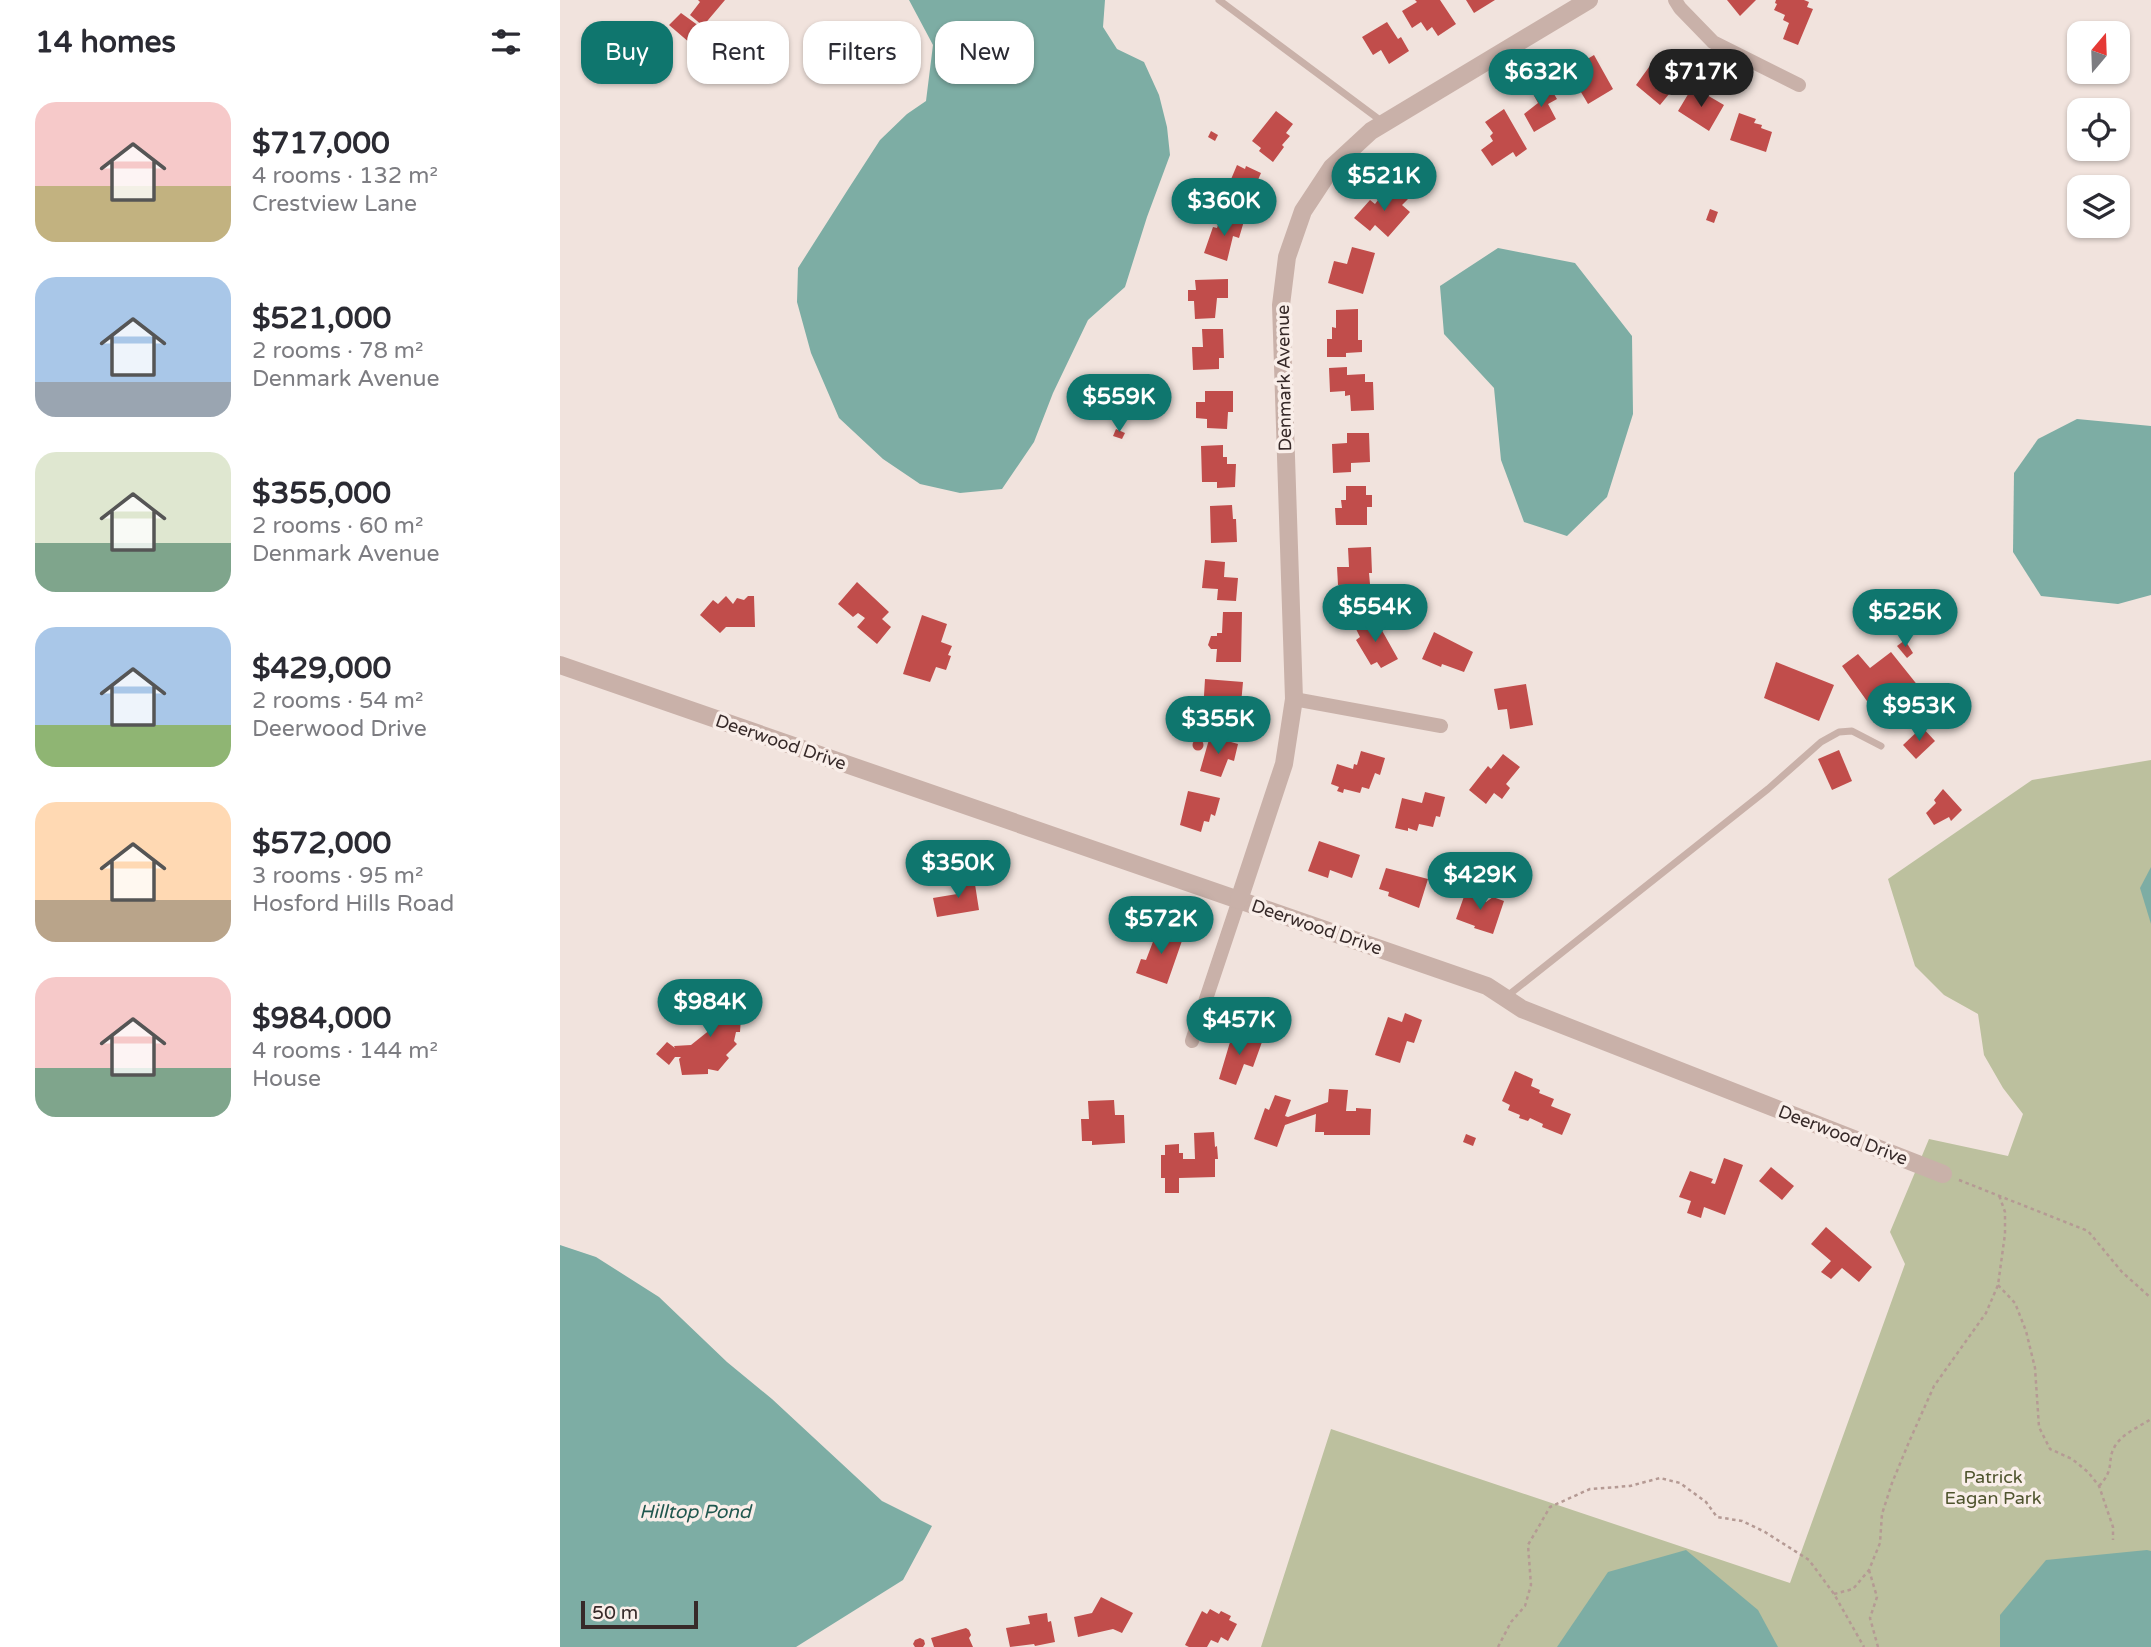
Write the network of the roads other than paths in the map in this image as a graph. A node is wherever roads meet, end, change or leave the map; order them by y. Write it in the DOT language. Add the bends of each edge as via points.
graph roads {
  1 [pos="1219,0"];
  2 [pos="1588,0"];
  3 [pos="1675,0"];
  4 [pos="1799,85"];
  5 [pos="1384,123"];
  6 [pos="560,665"];
  7 [pos="1294,699"];
  8 [pos="1441,726"];
  9 [pos="1881,746"];
  10 [pos="1239,900"];
  11 [pos="1505,998"];
  12 [pos="1192,1041"];
  13 [pos="1943,1174"];
  1 -- 5 [label="lane"];
  2 -- 5 [label="street, Denmark Avenue"];
  3 -- 4 [label="street" via="1713,42"];
  5 -- 7 [label="street, Denmark Avenue" via="1332,167 1303,211 1287,257 1281,305"];
  6 -- 10 [label="street, Deerwood Drive"];
  7 -- 8 [label="street"];
  7 -- 10 [label="street, Denmark Avenue" via="1284,764"];
  9 -- 11 [label="lane" via="1852,731 1821,742"];
  10 -- 11 [label="street, Deerwood Drive" via="1487,986"];
  10 -- 12 [label="street"];
  11 -- 13 [label="street, Deerwood Drive" via="1522,1009"];
}
